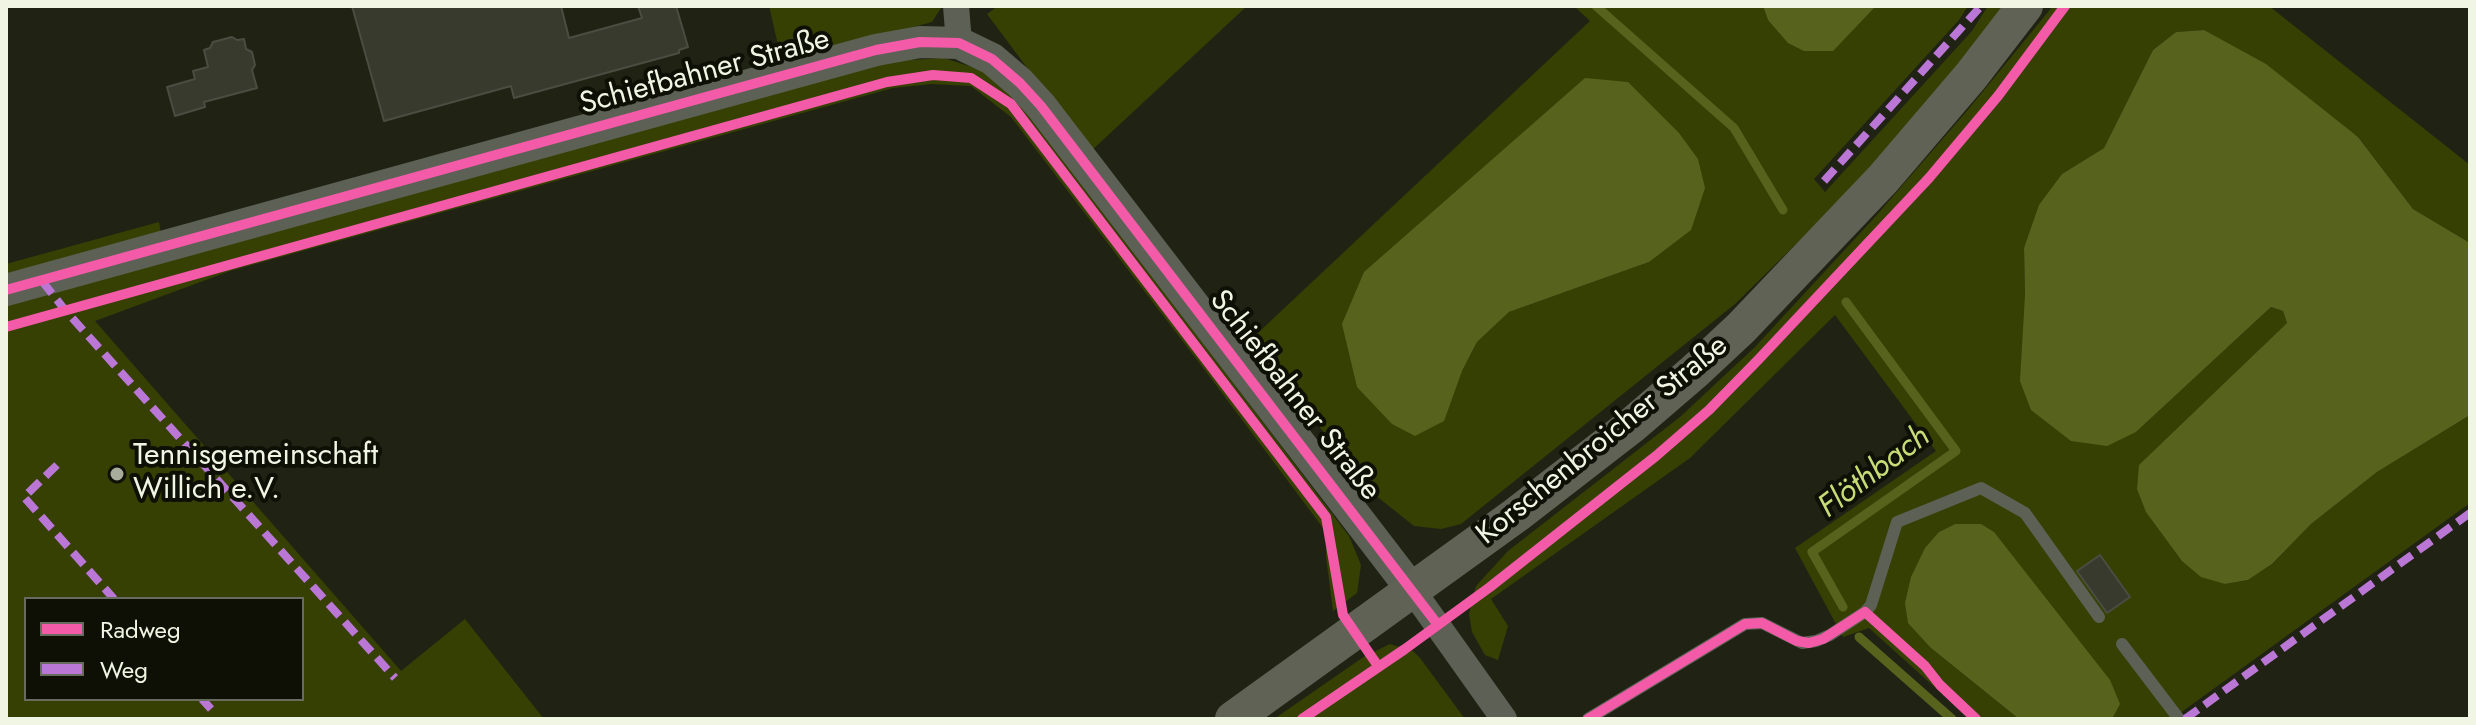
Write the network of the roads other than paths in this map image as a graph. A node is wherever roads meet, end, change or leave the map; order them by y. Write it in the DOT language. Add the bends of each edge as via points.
graph roads {
  1 [pos="956,6"];
  2 [pos="2025,6"];
  3 [pos="959,43"];
  4 [pos="6,290"];
  5 [pos="1413,591"];
  6 [pos="2099,617"];
  7 [pos="2122,644"];
  8 [pos="1233,719"];
  9 [pos="1504,719"];
  10 [pos="1588,719"];
  11 [pos="2179,719"];
  1 -- 3 [label="street"];
  2 -- 5 [label="main road, Korschenbroicher Straße" via="1893,168 1714,354 1620,435"];
  3 -- 4 [label="street, Schiefbahner Straße" via="920,42 876,50"];
  3 -- 5 [label="street, Schiefbahner Straße" via="999,65 1041,106"];
  5 -- 8 [label="main road, Korschenbroicher Straße"];
  5 -- 9 [label="street"];
  6 -- 10 [label="lane" via="2025,513 1981,488 1897,522 1871,605 1830,635 1802,643 1762,623 1745,624"];
  7 -- 11 [label="lane"];
}
